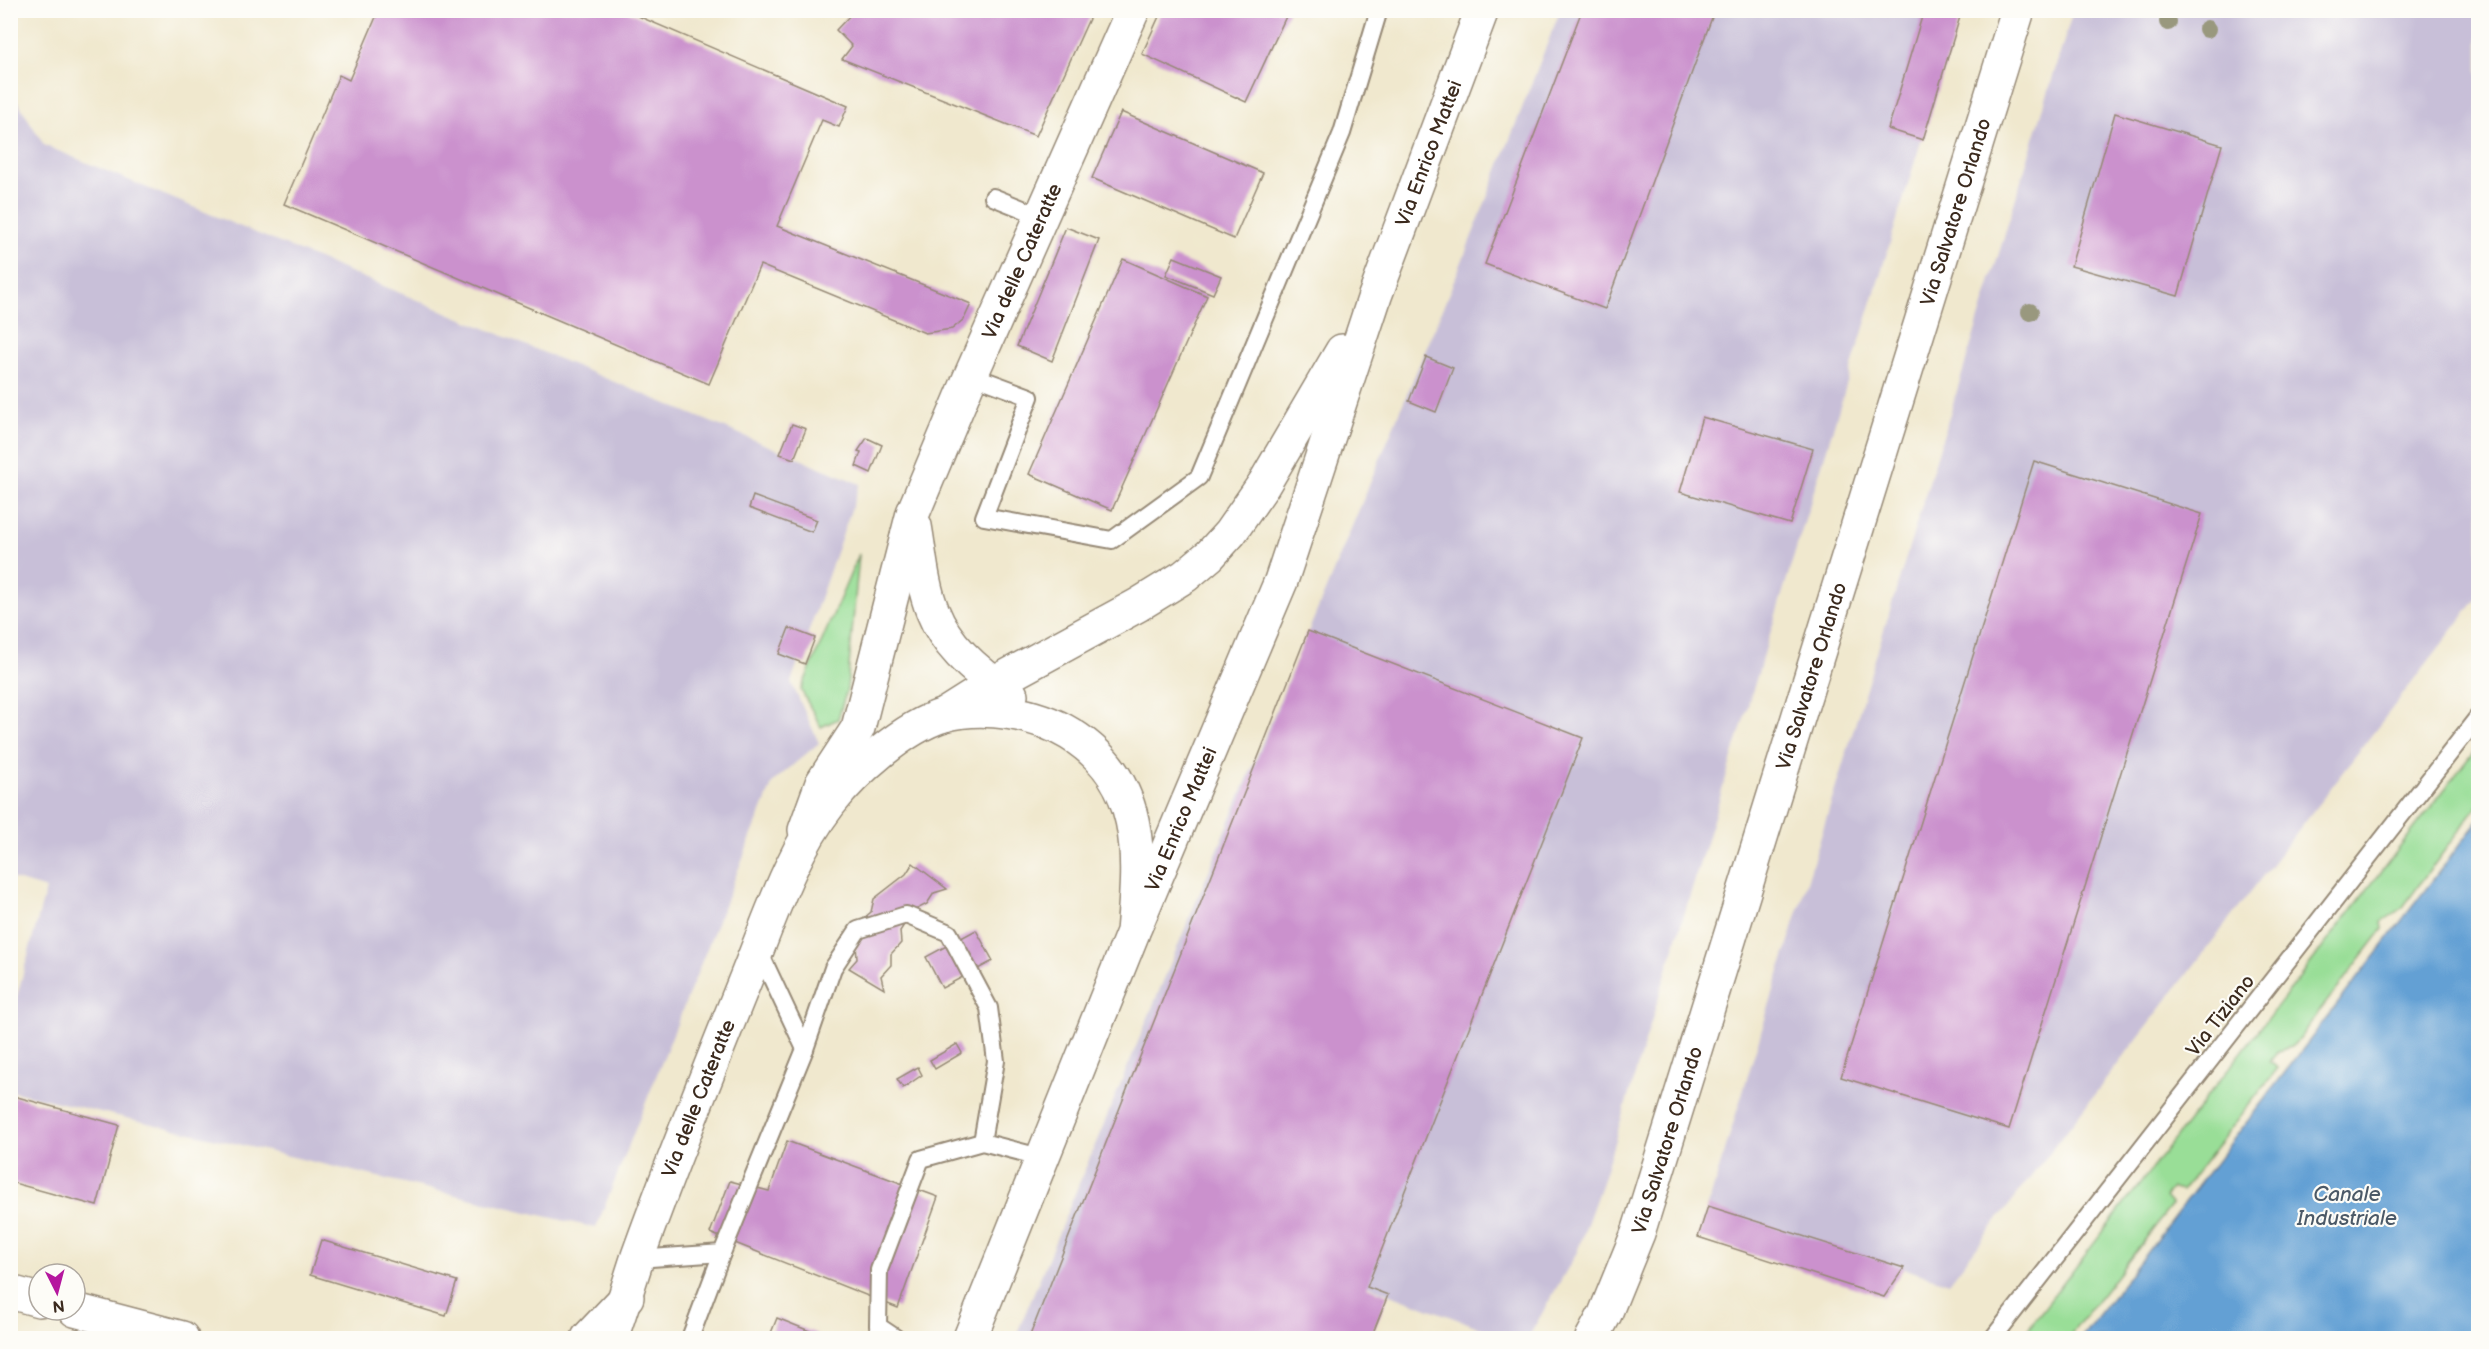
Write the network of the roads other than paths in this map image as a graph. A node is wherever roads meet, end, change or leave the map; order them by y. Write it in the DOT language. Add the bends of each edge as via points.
graph roads {
  1 [pos="1133,10"];
  2 [pos="1379,10"];
  3 [pos="1482,10"];
  4 [pos="2018,10"];
  5 [pos="993,197"];
  6 [pos="1040,216"];
  7 [pos="1375,296"];
  8 [pos="971,375"];
  9 [pos="913,513"];
  10 [pos="993,684"];
  11 [pos="944,715"];
  12 [pos="2478,717"];
  13 [pos="1054,725"];
  14 [pos="793,863"];
  15 [pos="1133,932"];
  16 [pos="758,948"];
  17 [pos="805,1049"];
  18 [pos="982,1143"];
  19 [pos="1044,1158"];
  20 [pos="722,1253"];
  21 [pos="637,1259"];
  22 [pos="10,1292"];
  23 [pos="27,1297"];
  24 [pos="627,1297"];
  25 [pos="87,1313"];
  26 [pos="876,1332"];
  27 [pos="182,1338"];
  28 [pos="588,1338"];
  29 [pos="611,1338"];
  30 [pos="690,1338"];
  31 [pos="896,1338"];
  32 [pos="970,1338"];
  33 [pos="1592,1338"];
  34 [pos="1994,1338"];
  1 -- 6 [label="street, Via delle Cateratte"];
  2 -- 8 [label="lane" via="1342,133 1199,477 1112,540 984,518 1030,397"];
  3 -- 7 [label="street, Via Enrico Mattei"];
  4 -- 33 [label="street, Via Salvatore Orlando" via="1638,1233"];
  5 -- 6 [label="lane"];
  6 -- 8 [label="street, Via delle Cateratte"];
  7 -- 10 [label="street, Via Enrico Mattei" via="1264,484 1210,555 1138,605"];
  7 -- 15 [label="street, Via Enrico Mattei" via="1281,581"];
  8 -- 9 [label="street, Via delle Cateratte"];
  9 -- 10 [label="street, Via delle Cateratte" via="933,612 951,643"];
  9 -- 14 [label="street, Via delle Cateratte" via="858,728 822,783"];
  10 -- 11 [label="street, Via Enrico Mattei"];
  10 -- 13 [label="street, Via delle Cateratte"];
  11 -- 13 [label="street, Via delle Cateratte" via="997,711"];
  11 -- 14 [label="street, Via delle Cateratte" via="899,739 857,771 828,806"];
  12 -- 34 [label="lane, Via Tiziano"];
  13 -- 15 [label="street, Via delle Cateratte" via="1099,757 1118,780 1125,797 1137,852"];
  14 -- 16 [label="street, Via delle Cateratte"];
  15 -- 19 [label="street, Via Enrico Mattei"];
  16 -- 17 [label="lane"];
  16 -- 21 [label="street, Via delle Cateratte"];
  17 -- 18 [label="lane" via="833,968 858,930 906,915 949,933 988,1008 996,1061"];
  17 -- 20 [label="lane"];
  18 -- 19 [label="lane"];
  18 -- 26 [label="lane" via="921,1159 879,1269"];
  19 -- 32 [label="street, Via Enrico Mattei"];
  20 -- 21 [label="lane"];
  20 -- 30 [label="lane"];
  21 -- 24 [label="street, Via delle Cateratte"];
  22 -- 23 [label="street"];
  24 -- 28 [label="street"];
  24 -- 29 [label="street, Via delle Cateratte"];
  25 -- 27 [label="street"];
  26 -- 31 [label="lane"];
}
